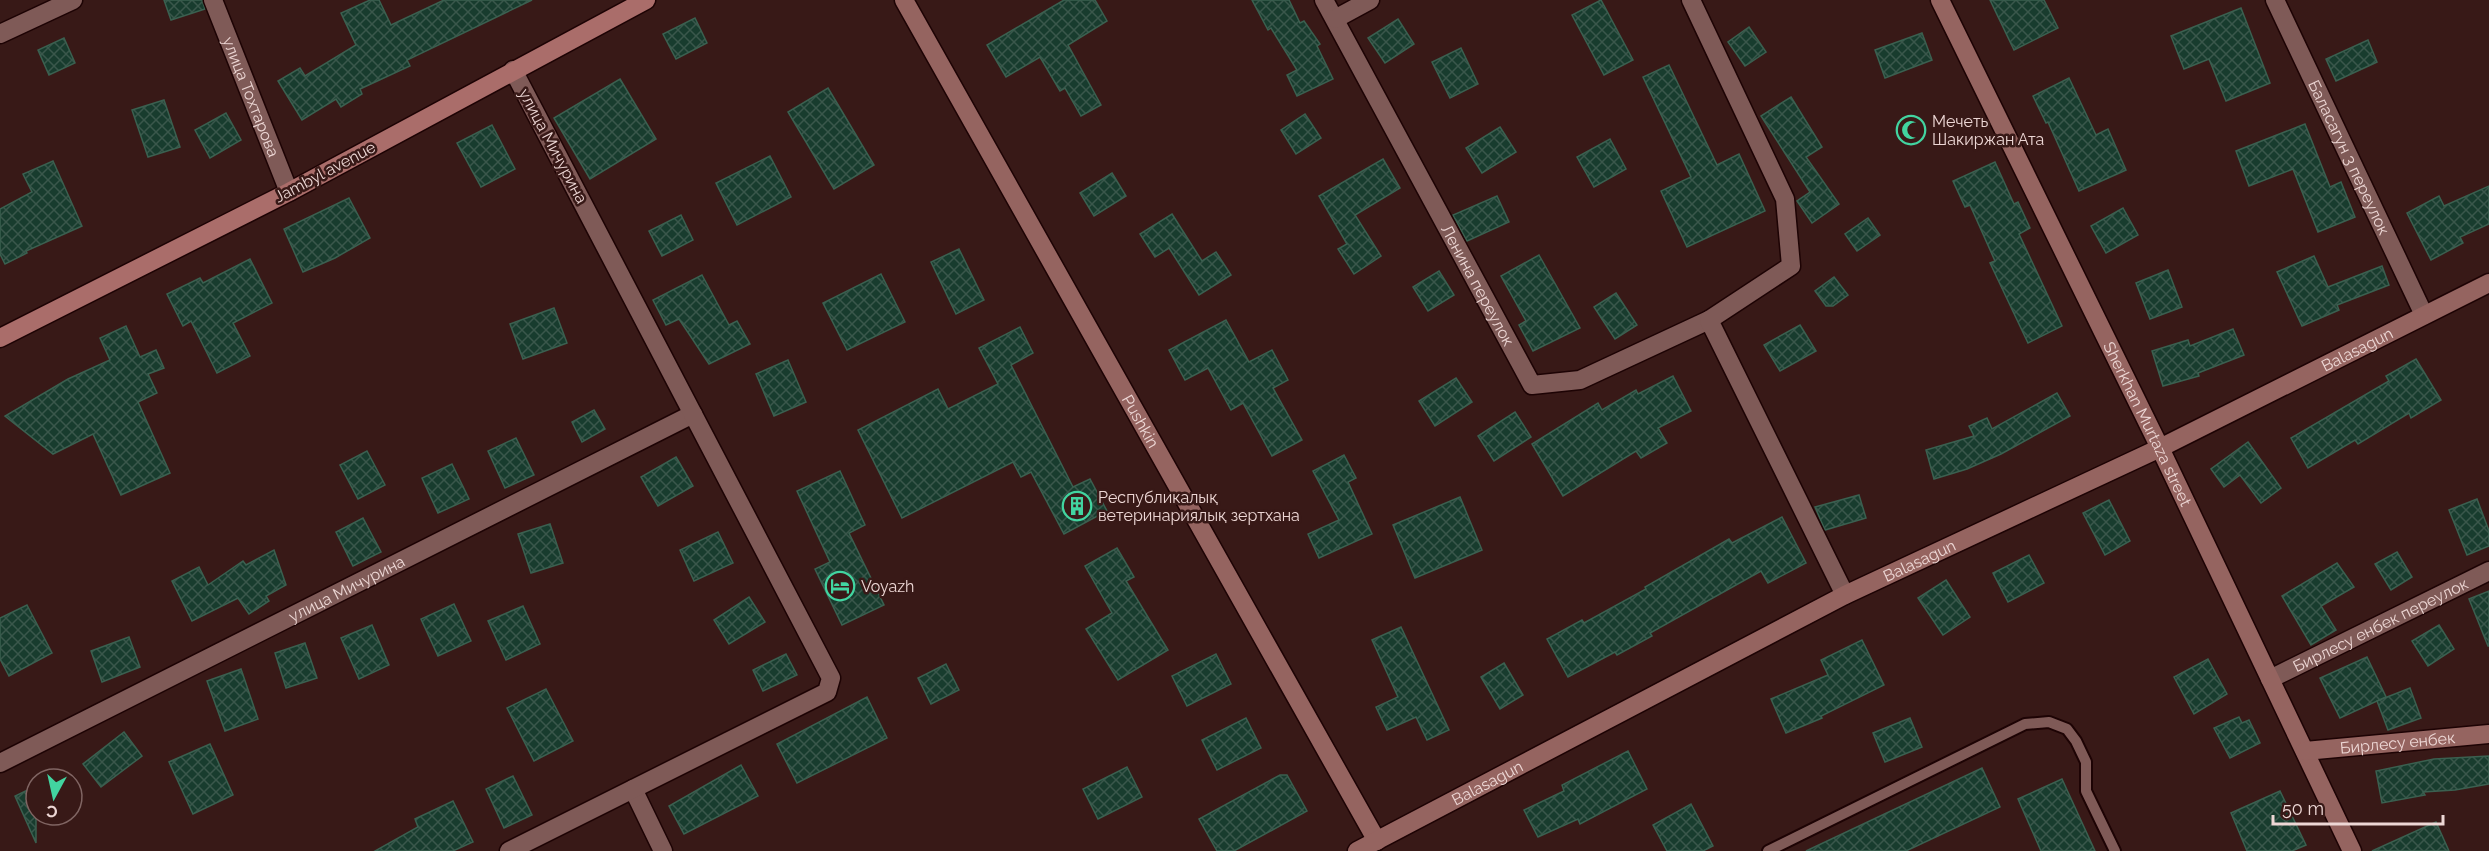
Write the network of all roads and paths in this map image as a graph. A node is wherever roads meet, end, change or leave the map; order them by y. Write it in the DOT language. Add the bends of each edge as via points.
graph roads {
  1 [pos="73,0"];
  2 [pos="213,0"];
  3 [pos="646,0"];
  4 [pos="904,0"];
  5 [pos="1324,0"];
  6 [pos="1370,0"];
  7 [pos="1691,0"];
  8 [pos="1940,0"];
  9 [pos="2275,0"];
  10 [pos="1335,19"];
  11 [pos="0,34"];
  12 [pos="513,70"];
  13 [pos="289,192"];
  14 [pos="2489,283"];
  15 [pos="2424,315"];
  16 [pos="1708,320"];
  17 [pos="0,338"];
  18 [pos="693,414"];
  19 [pos="2160,448"];
  20 [pos="2489,571"];
  21 [pos="1845,595"];
  22 [pos="2270,679"];
  23 [pos="2489,734"];
  24 [pos="2305,751"];
  25 [pos="0,763"];
  26 [pos="633,789"];
  27 [pos="1380,846"];
  28 [pos="509,851"];
  29 [pos="663,851"];
  30 [pos="1357,851"];
  31 [pos="1767,851"];
  32 [pos="2115,851"];
  33 [pos="2352,851"];
  1 -- 11 [label="street"];
  2 -- 13 [label="street, улица Тохтарова"];
  3 -- 12 [label="main road, Jambyl avenue"];
  4 -- 27 [label="street, Pushkin"];
  5 -- 10 [label="street, Ленина переулок"];
  6 -- 10 [label="street"];
  7 -- 16 [label="street, Ленина переулок" via="1785,199 1791,266"];
  8 -- 19 [label="street, Sherkhan Murtaza street"];
  9 -- 15 [label="street, Баласагун 3 переулок"];
  10 -- 16 [label="street, Ленина переулок" via="1532,385 1580,380"];
  12 -- 13 [label="main road, Jambyl avenue"];
  12 -- 18 [label="street, улица Мичурина"];
  13 -- 17 [label="main road, Jambyl avenue"];
  14 -- 15 [label="street, Balasagun"];
  15 -- 19 [label="street, Balasagun"];
  16 -- 21 [label="street"];
  18 -- 25 [label="street, улица Мичурина"];
  18 -- 26 [label="street, улица Мичурина" via="828,671 830,684 827,692"];
  19 -- 21 [label="street, Balasagun"];
  19 -- 22 [label="street, Sherkhan Murtaza street"];
  20 -- 22 [label="street, Бирлесу енбек переулок"];
  21 -- 27 [label="street, Balasagun"];
  22 -- 24 [label="street, Sherkhan Murtaza street"];
  23 -- 24 [label="street, Бирлесу енбек"];
  24 -- 33 [label="street, Sherkhan Murtaza street"];
  26 -- 28 [label="street, улица Мичурина"];
  26 -- 29 [label="street"];
  27 -- 30 [label="street, Balasagun"];
  31 -- 32 [label="lane" via="2025,724 2049,722 2067,729 2076,741 2086,762 2085,791"];
}
